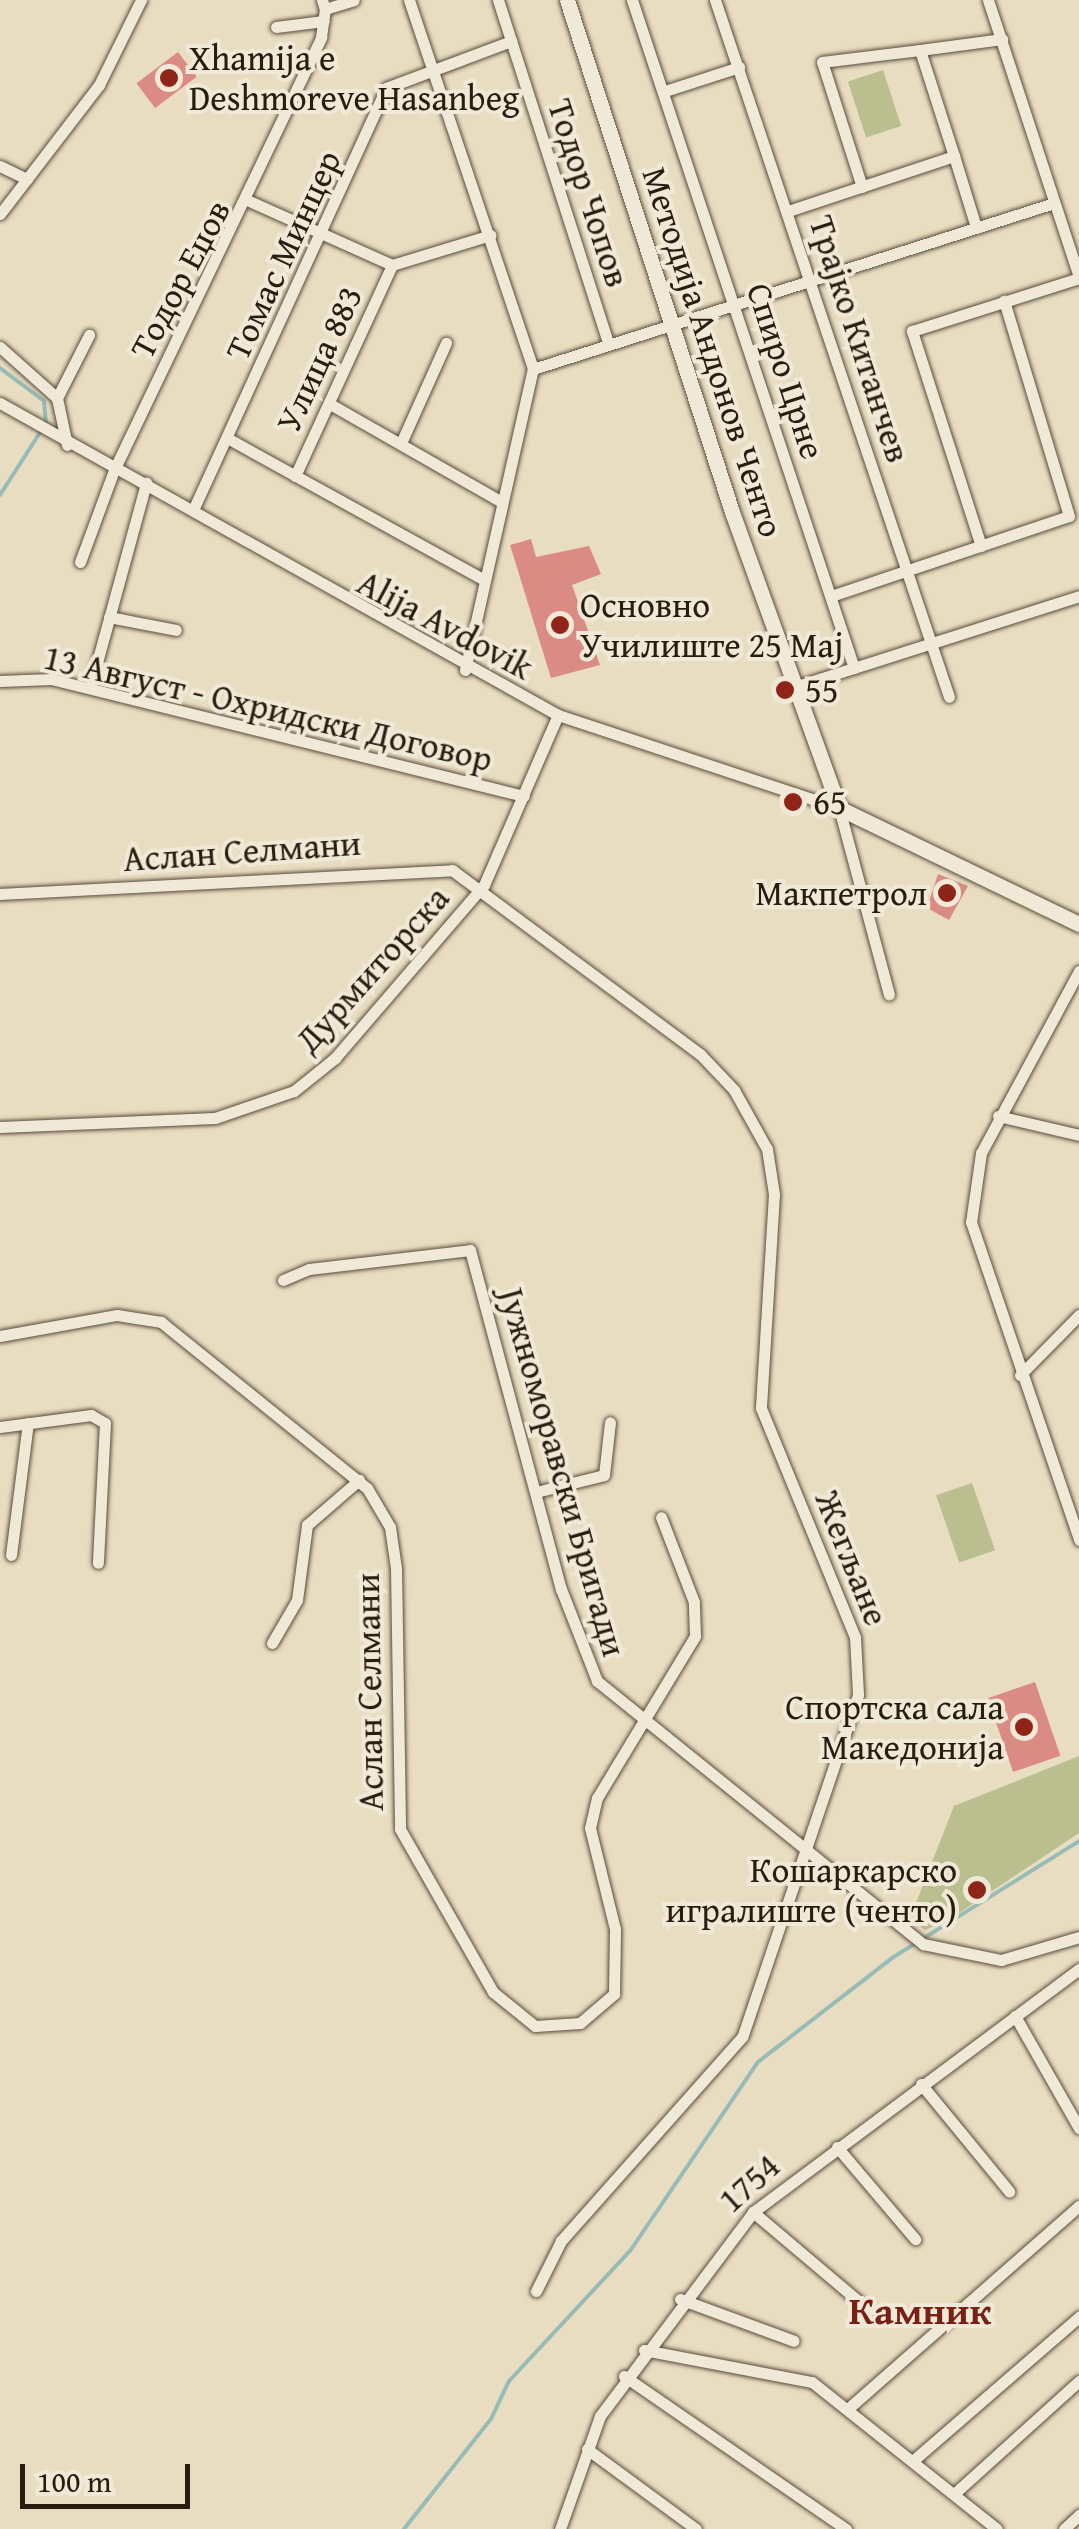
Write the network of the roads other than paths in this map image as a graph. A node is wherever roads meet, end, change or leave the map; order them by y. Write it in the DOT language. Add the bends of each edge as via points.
graph roads {
  1 [pos="141,0"];
  2 [pos="354,0"];
  3 [pos="409,0"];
  4 [pos="498,0"];
  5 [pos="567,0"];
  6 [pos="632,0"];
  7 [pos="715,0"];
  8 [pos="988,0"];
  9 [pos="324,10"];
  10 [pos="276,27"];
  11 [pos="1002,39"];
  12 [pos="511,41"];
  13 [pos="920,50"];
  14 [pos="739,66"];
  15 [pos="432,68"];
  16 [pos="665,91"];
  17 [pos="954,156"];
  18 [pos="0,166"];
  19 [pos="27,179"];
  20 [pos="862,187"];
  21 [pos="247,200"];
  22 [pos="1054,202"];
  23 [pos="788,210"];
  24 [pos="0,214"];
  25 [pos="976,227"];
  26 [pos="491,235"];
  27 [pos="322,238"];
  28 [pos="392,265"];
  29 [pos="1078,272"];
  30 [pos="810,278"];
  31 [pos="1004,300"];
  32 [pos="735,304"];
  33 [pos="674,326"];
  34 [pos="89,335"];
  35 [pos="446,343"];
  36 [pos="609,345"];
  37 [pos="0,348"];
  38 [pos="532,368"];
  39 [pos="57,398"];
  40 [pos="0,402"];
  41 [pos="330,404"];
  42 [pos="229,438"];
  43 [pos="400,443"];
  44 [pos="66,445"];
  45 [pos="114,470"];
  46 [pos="296,476"];
  47 [pos="146,483"];
  48 [pos="502,502"];
  49 [pos="192,510"];
  50 [pos="982,546"];
  51 [pos="80,562"];
  52 [pos="908,571"];
  53 [pos="484,579"];
  54 [pos="831,596"];
  55 [pos="1079,596"];
  56 [pos="109,617"];
  57 [pos="176,630"];
  58 [pos="930,643"];
  59 [pos="854,668"];
  60 [pos="466,670"];
  61 [pos="0,681"];
  62 [pos="90,688"];
  63 [pos="791,688"];
  64 [pos="949,698"];
  65 [pos="558,715"];
  66 [pos="524,796"];
  67 [pos="839,808"];
  68 [pos="484,886"];
  69 [pos="0,894"];
  70 [pos="1079,924"];
  71 [pos="1079,971"];
  72 [pos="888,994"];
  73 [pos="998,1116"];
  74 [pos="0,1127"];
  75 [pos="1079,1135"];
  76 [pos="282,1280"];
  77 [pos="1079,1314"];
  78 [pos="0,1336"];
  79 [pos="1020,1375"];
  80 [pos="610,1422"];
  81 [pos="28,1423"];
  82 [pos="0,1427"];
  83 [pos="358,1480"];
  84 [pos="536,1492"];
  85 [pos="661,1517"];
  86 [pos="1079,1540"];
  87 [pos="11,1555"];
  88 [pos="98,1563"];
  89 [pos="272,1643"];
  90 [pos="645,1726"];
  91 [pos="808,1855"];
  92 [pos="1079,1938"];
  93 [pos="1079,1969"];
  94 [pos="1015,2016"];
  95 [pos="921,2084"];
  96 [pos="1079,2128"];
  97 [pos="836,2146"];
  98 [pos="1009,2191"];
  99 [pos="1079,2206"];
  100 [pos="752,2212"];
  101 [pos="915,2239"];
  102 [pos="536,2291"];
  103 [pos="680,2299"];
  104 [pos="869,2310"];
  105 [pos="1079,2317"];
  106 [pos="794,2341"];
  107 [pos="644,2350"];
  108 [pos="624,2376"];
  109 [pos="1079,2381"];
  110 [pos="851,2406"];
  111 [pos="587,2449"];
  112 [pos="916,2458"];
  113 [pos="954,2493"];
  114 [pos="1079,2516"];
  115 [pos="562,2524"];
  116 [pos="578,2529"];
  117 [pos="696,2529"];
  118 [pos="846,2529"];
  119 [pos="997,2529"];
  120 [pos="1064,2529"];
  1 -- 19 [label="street" via="99,84"];
  2 -- 9 [label="street"];
  3 -- 15 [label="street"];
  4 -- 12 [label="street, Тодор Чопов"];
  5 -- 33 [label="main road, Методија Андонов Ченто"];
  6 -- 16 [label="street, Спиро Црне"];
  7 -- 14 [label="street, Трајко Китанчев"];
  8 -- 11 [label="street"];
  9 -- 10 [label="street"];
  9 -- 21 [label="street"];
  11 -- 13 [label="street"];
  11 -- 22 [label="street"];
  12 -- 15 [label="street, Томас Минцер"];
  12 -- 36 [label="street, Тодор Чопов"];
  13 -- 17 [label="street"];
  13 -- 20 [label="street" via="822,62"];
  14 -- 16 [label="street"];
  14 -- 23 [label="street, Трајко Китанчев"];
  15 -- 26 [label="street"];
  15 -- 27 [label="street, Томас Минцер" via="386,88"];
  16 -- 32 [label="street, Спиро Црне"];
  17 -- 20 [label="street"];
  17 -- 25 [label="street"];
  18 -- 19 [label="street"];
  19 -- 24 [label="street"];
  20 -- 23 [label="street"];
  21 -- 27 [label="street, Тодор Еџов"];
  21 -- 45 [label="street, Тодор Еџов"];
  22 -- 25 [label="street"];
  22 -- 29 [label="street"];
  23 -- 30 [label="street, Трајко Китанчев"];
  25 -- 30 [label="street"];
  26 -- 28 [label="street"];
  26 -- 38 [label="street"];
  27 -- 28 [label="street, Тодор Еџов"];
  27 -- 42 [label="street, Томас Минцер"];
  28 -- 41 [label="street, Улица 883"];
  29 -- 31 [label="street"];
  30 -- 32 [label="street"];
  30 -- 52 [label="street, Трајко Китанчев"];
  31 -- 50 [label="street" via="1071,512"];
  31 -- 50 [label="street" via="912,331"];
  32 -- 33 [label="street"];
  32 -- 54 [label="street, Спиро Црне"];
  33 -- 36 [label="street"];
  33 -- 63 [label="main road, Методија Андонов Ченто"];
  34 -- 39 [label="street"];
  35 -- 43 [label="street"];
  36 -- 38 [label="street"];
  37 -- 39 [label="street"];
  38 -- 48 [label="street"];
  39 -- 44 [label="street"];
  40 -- 44 [label="street, Alija Avdovik"];
  41 -- 43 [label="street"];
  41 -- 46 [label="street, Улица 883"];
  42 -- 46 [label="street"];
  42 -- 49 [label="street, Томас Минцер"];
  43 -- 48 [label="street"];
  44 -- 45 [label="street, Alija Avdovik"];
  45 -- 47 [label="street, Alija Avdovik"];
  45 -- 51 [label="street, Тодор Еџов"];
  46 -- 53 [label="street"];
  47 -- 49 [label="street, Alija Avdovik"];
  47 -- 56 [label="street"];
  48 -- 53 [label="street"];
  49 -- 60 [label="street, Alija Avdovik"];
  50 -- 52 [label="street"];
  52 -- 54 [label="street"];
  52 -- 58 [label="street, Трајко Китанчев"];
  53 -- 60 [label="street"];
  54 -- 59 [label="street, Спиро Црне"];
  55 -- 58 [label="street"];
  56 -- 57 [label="street"];
  56 -- 62 [label="street"];
  58 -- 59 [label="street"];
  58 -- 64 [label="street, Трајко Китанчев"];
  59 -- 63 [label="street"];
  60 -- 65 [label="street, Alija Avdovik"];
  61 -- 62 [label="street, 13 Август - Охридски Договор"];
  62 -- 66 [label="street, 13 Август - Охридски Договор"];
  63 -- 67 [label="main road, Методија Андонов Ченто"];
  65 -- 66 [label="street, Дурмиторска"];
  65 -- 67 [label="street, Alija Avdovik"];
  66 -- 68 [label="street, Дурмиторска"];
  67 -- 70 [label="main road"];
  67 -- 72 [label="street"];
  68 -- 69 [label="street, Аслан Селмани" via="426,867"];
  68 -- 74 [label="street, Дурмиторска" via="335,1058 282,1099 214,1118"];
  68 -- 91 [label="street, Жегљане" via="700,1054 734,1090 766,1149 774,1194 761,1408 860,1654 858,1696"];
  71 -- 73 [label="street"];
  73 -- 75 [label="street"];
  73 -- 79 [label="street" via="974,1168 971,1222"];
  76 -- 84 [label="street, Јужноморавски Бригади" via="309,1269 470,1250"];
  77 -- 79 [label="street"];
  78 -- 83 [label="street, Аслан Селмани" via="117,1315 161,1322"];
  79 -- 86 [label="street"];
  80 -- 84 [label="street" via="604,1474"];
  81 -- 82 [label="street"];
  81 -- 87 [label="street"];
  81 -- 88 [label="street" via="90,1415 105,1424"];
  83 -- 89 [label="street" via="307,1525 296,1600"];
  83 -- 90 [label="street, Аслан Селмани" via="382,1508 396,1568 396,1818 493,1992 521,2022 580,2023 614,1994 615,1928 590,1828 596,1798"];
  84 -- 90 [label="street, Јужноморавски Бригади" via="585,1664"];
  85 -- 90 [label="street, Јужноморавски Бригади" via="694,1602 695,1636"];
  90 -- 91 [label="street, Јужноморавски Бригади"];
  91 -- 92 [label="street, Јужноморавски Бригади" via="904,1933 957,1956 1001,1960"];
  91 -- 102 [label="street, Жегљане" via="726,2065 561,2240"];
  93 -- 94 [label="street, 1754"];
  94 -- 95 [label="street, 1754"];
  94 -- 96 [label="street"];
  95 -- 97 [label="street, 1754"];
  95 -- 98 [label="street"];
  97 -- 100 [label="street, 1754"];
  97 -- 101 [label="street"];
  99 -- 110 [label="street"];
  100 -- 103 [label="street, 1754"];
  100 -- 104 [label="street"];
  103 -- 106 [label="street"];
  103 -- 107 [label="street, 1754"];
  105 -- 112 [label="street"];
  107 -- 108 [label="street, 1754"];
  107 -- 110 [label="street" via="787,2375"];
  108 -- 111 [label="street, 1754"];
  108 -- 118 [label="street"];
  109 -- 113 [label="street"];
  110 -- 112 [label="street"];
  111 -- 115 [label="street, 1754"];
  111 -- 117 [label="street"];
  112 -- 113 [label="street"];
  113 -- 119 [label="street"];
  114 -- 120 [label="street"];
  115 -- 116 [label="street"];
}
